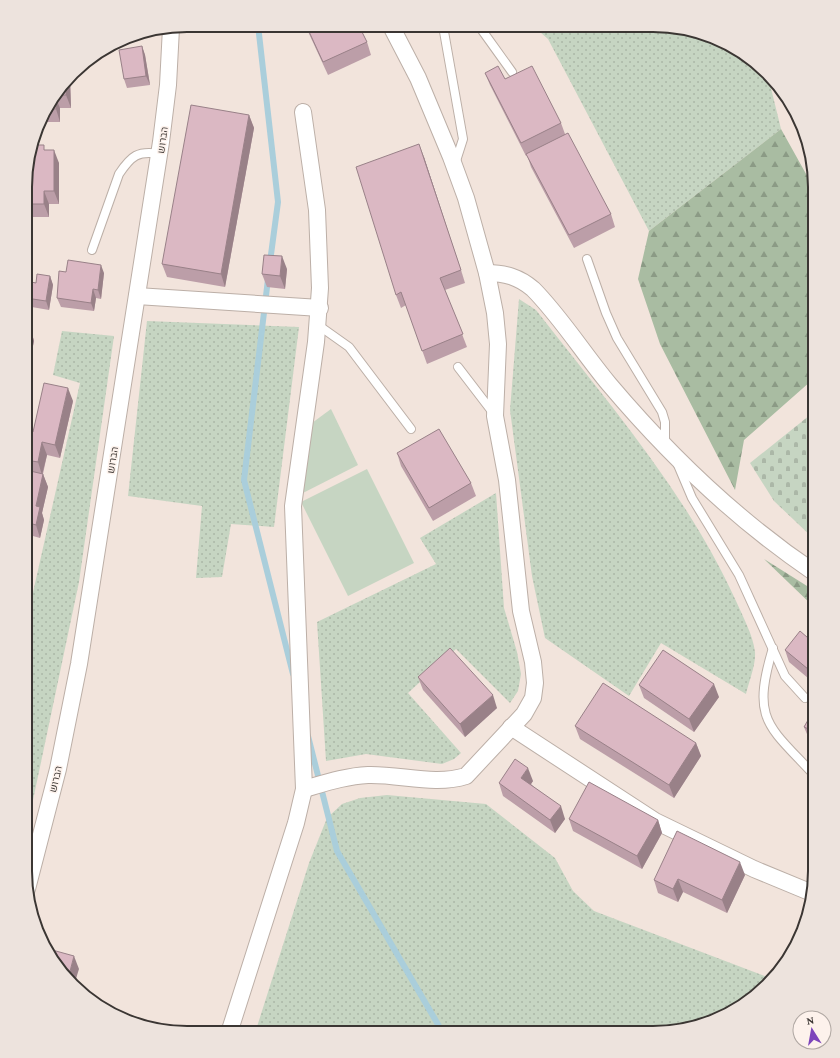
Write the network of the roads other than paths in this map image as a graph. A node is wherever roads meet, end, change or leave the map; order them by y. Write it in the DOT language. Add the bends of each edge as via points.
graph roads {
  1 [pos="394,32"];
  2 [pos="444,32"];
  3 [pos="484,32"];
  4 [pos="171,33"];
  5 [pos="512,72"];
  6 [pos="303,112"];
  7 [pos="160,154"];
  8 [pos="455,166"];
  9 [pos="92,250"];
  10 [pos="588,259"];
  11 [pos="487,272"];
  12 [pos="137,296"];
  13 [pos="320,308"];
  14 [pos="318,325"];
  15 [pos="458,367"];
  16 [pos="496,416"];
  17 [pos="411,429"];
  18 [pos="668,448"];
  19 [pos="808,568"];
  20 [pos="773,648"];
  21 [pos="805,698"];
  22 [pos="512,727"];
  23 [pos="808,768"];
  24 [pos="304,789"];
  25 [pos="32,869"];
  26 [pos="807,890"];
  27 [pos="231,1026"];
  1 -- 8 [label="street" via="418,78"];
  2 -- 8 [label="lane" via="463,139"];
  3 -- 5 [label="lane"];
  4 -- 7 [label="street, הברוש"];
  6 -- 13 [label="street" via="317,210"];
  7 -- 9 [label="lane" via="146,151 126,163 119,174"];
  7 -- 12 [label="street, הברוש"];
  8 -- 11 [label="street"];
  10 -- 18 [label="lane" via="617,338 662,412"];
  11 -- 16 [label="street" via="498,344"];
  11 -- 18 [label="street" via="508,274 533,289 610,384"];
  12 -- 13 [label="street"];
  12 -- 25 [label="street, הברוש" via="79,664 56,775"];
  13 -- 14 [label="street"];
  14 -- 17 [label="lane" via="349,347"];
  14 -- 24 [label="street" via="293,506"];
  15 -- 16 [label="lane"];
  16 -- 22 [label="street" via="507,480 521,611 534,662 533,698 524,714"];
  18 -- 19 [label="street" via="751,525"];
  18 -- 20 [label="lane" via="692,498 739,575"];
  20 -- 21 [label="lane" via="786,676"];
  20 -- 23 [label="lane" via="762,701 765,717 773,730"];
  22 -- 24 [label="street" via="466,776 454,780 368,775 343,778"];
  22 -- 26 [label="street" via="655,822 754,869"];
  24 -- 27 [label="street" via="296,823"];
}
